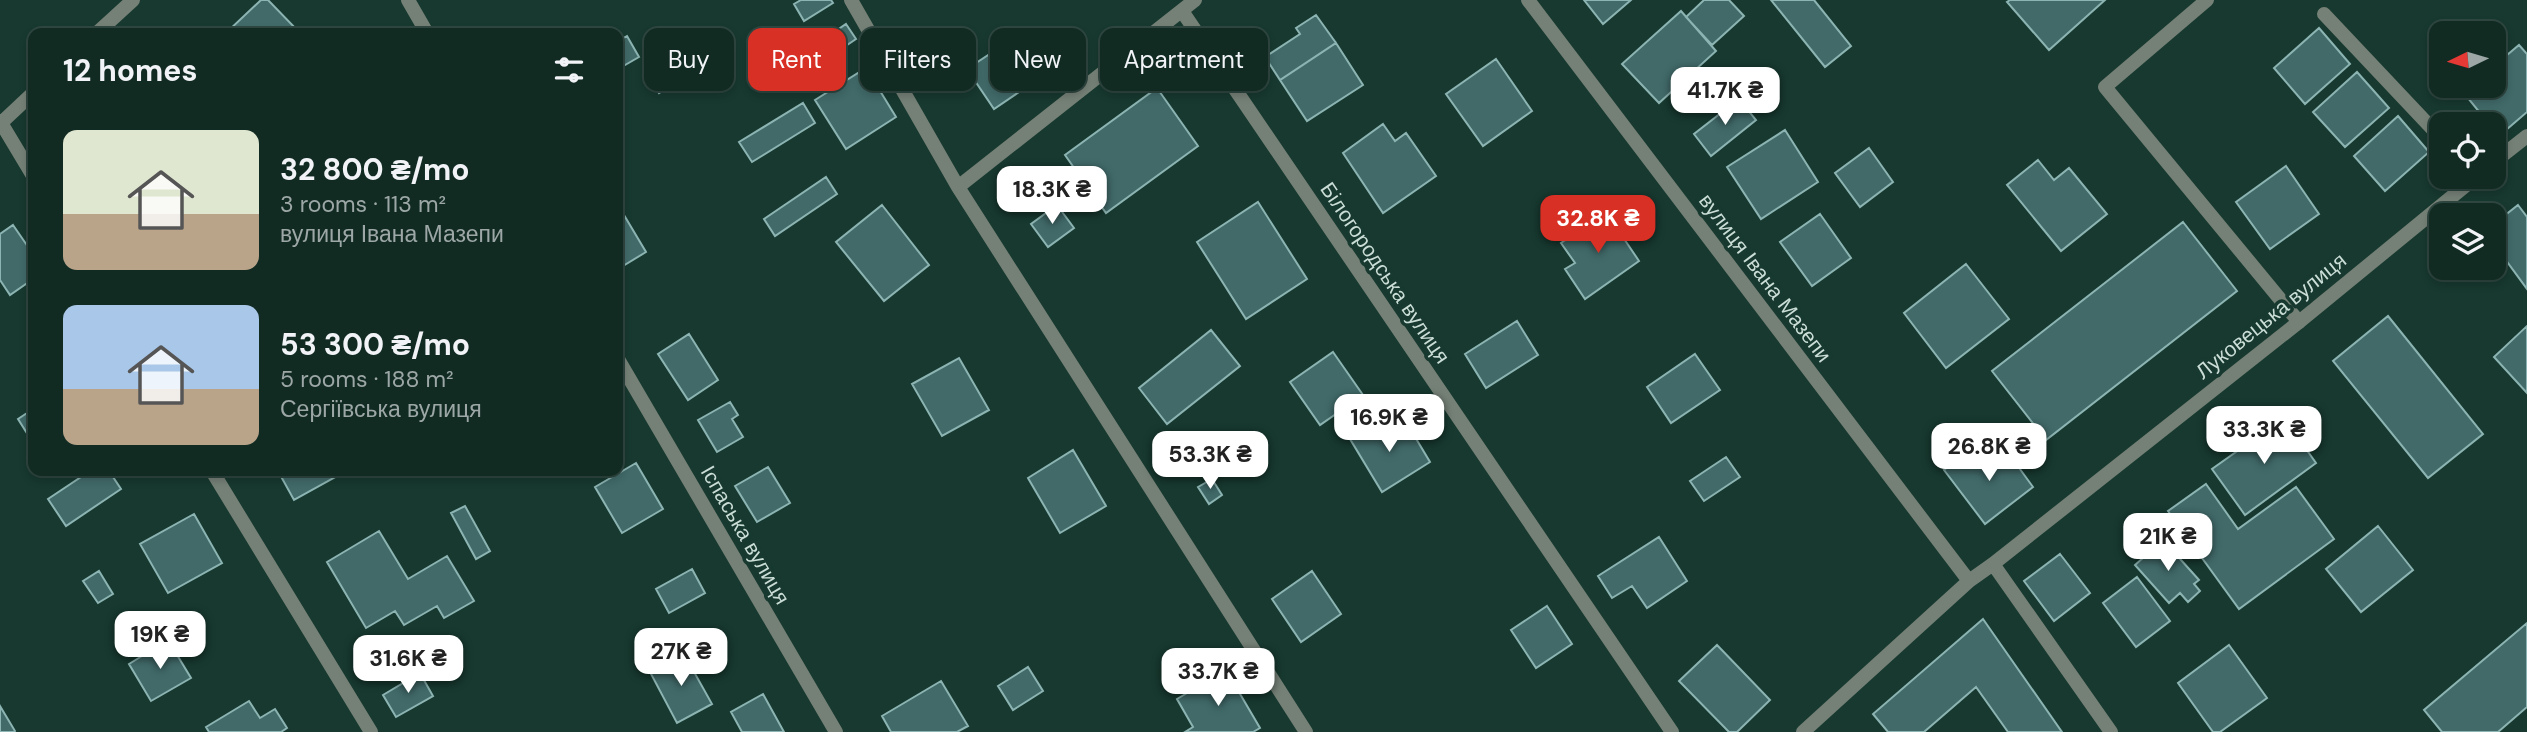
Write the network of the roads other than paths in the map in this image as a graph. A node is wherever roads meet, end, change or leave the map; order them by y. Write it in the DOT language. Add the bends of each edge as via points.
graph roads {
  1 [pos="133,0"];
  2 [pos="408,0"];
  3 [pos="851,0"];
  4 [pos="1195,0"];
  5 [pos="1528,0"];
  6 [pos="2207,0"];
  7 [pos="1182,11"];
  8 [pos="2325,14"];
  9 [pos="102,28"];
  10 [pos="424,28"];
  11 [pos="28,98"];
  12 [pos="0,123"];
  13 [pos="2429,125"];
  14 [pos="2527,136"];
  15 [pos="2506,153"];
  16 [pos="28,168"];
  17 [pos="958,187"];
  18 [pos="2461,189"];
  19 [pos="2299,322"];
  20 [pos="623,368"];
  21 [pos="215,476"];
  22 [pos="1993,564"];
  23 [pos="1969,580"];
  24 [pos="371,732"];
  25 [pos="836,732"];
  26 [pos="1306,732"];
  27 [pos="1672,732"];
  28 [pos="1803,732"];
  29 [pos="2111,732"];
  1 -- 9 [label="street"];
  2 -- 10 [label="street"];
  3 -- 17 [label="street"];
  4 -- 7 [label="street"];
  5 -- 23 [label="street, вулиця Івана Мазепи"];
  6 -- 19 [label="street" via="2105,88"];
  7 -- 17 [label="street"];
  7 -- 27 [label="street, Білогородська вулиця"];
  8 -- 13 [label="street"];
  11 -- 12 [label="street"];
  12 -- 16 [label="street"];
  14 -- 15 [label="street"];
  17 -- 26 [label="street"];
  18 -- 19 [label="street, Луковецька вулиця"];
  19 -- 22 [label="street, Луковецька вулиця"];
  20 -- 25 [label="street, Іспаська вулиця"];
  21 -- 24 [label="street"];
  22 -- 23 [label="street, Луковецька вулиця"];
  22 -- 29 [label="street"];
  23 -- 28 [label="street, Луковецька вулиця"];
}
